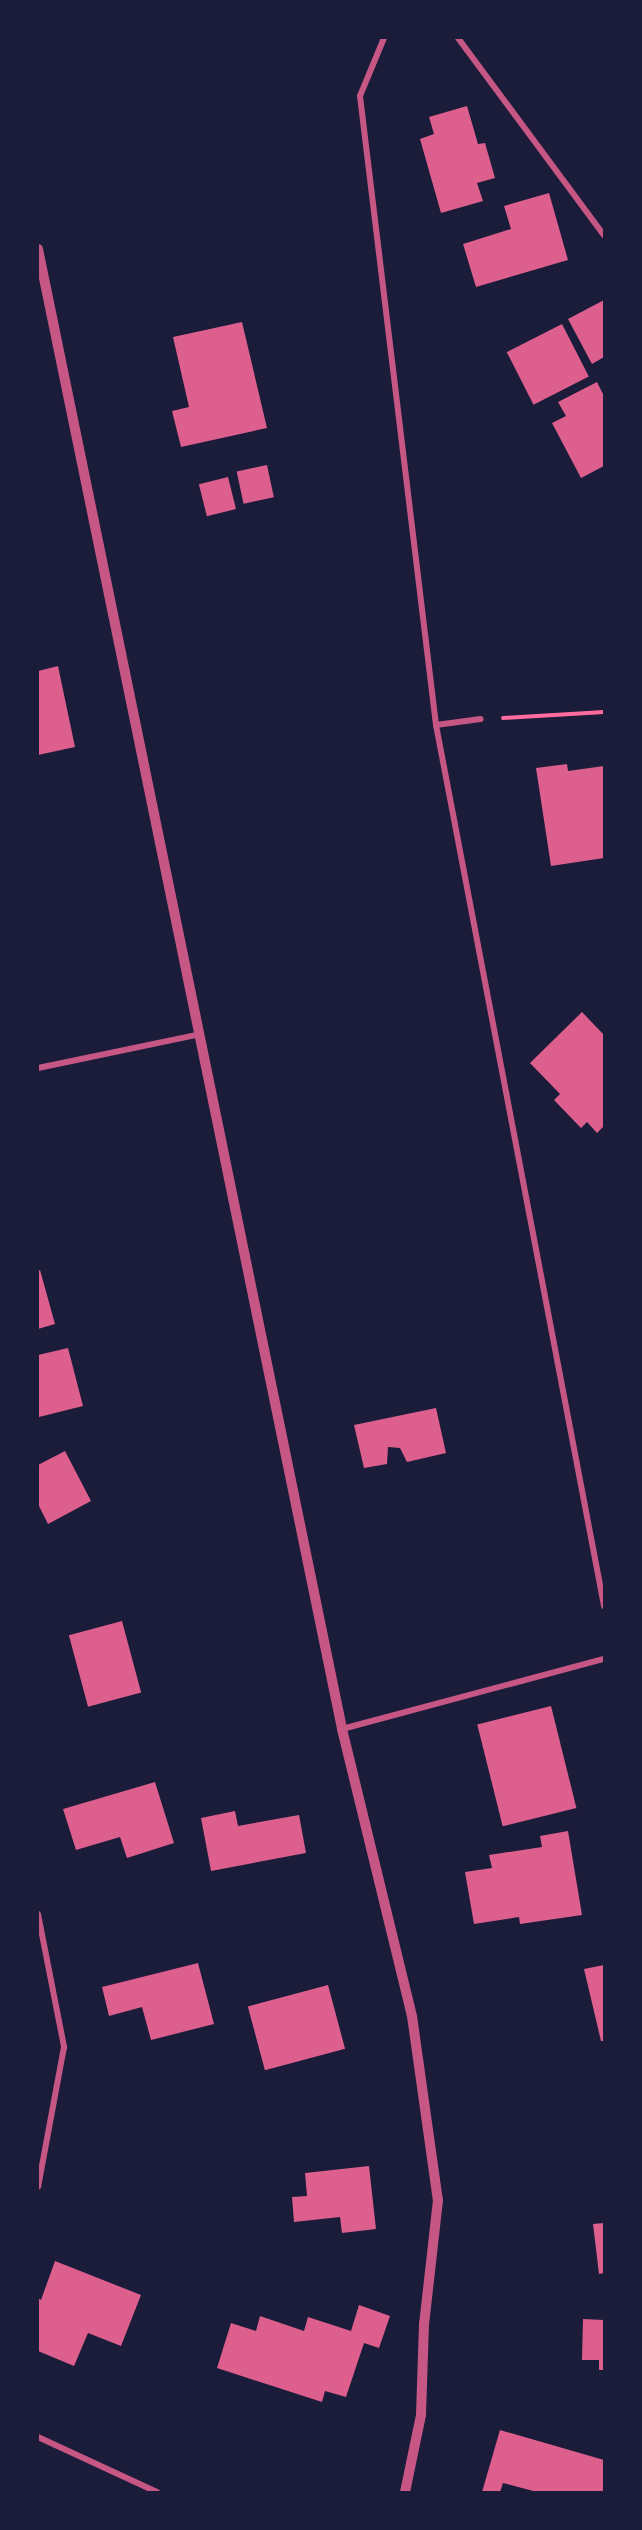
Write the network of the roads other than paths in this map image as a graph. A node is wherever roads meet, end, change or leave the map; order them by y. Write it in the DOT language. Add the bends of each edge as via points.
graph roads {
  1 [pos="384,38"];
  2 [pos="458,38"];
  3 [pos="604,235"];
  4 [pos="38,249"];
  5 [pos="481,719"];
  6 [pos="436,725"];
  7 [pos="196,1035"];
  8 [pos="38,1068"];
  9 [pos="604,1606"];
  10 [pos="604,1659"];
  11 [pos="342,1729"];
  12 [pos="38,1914"];
  13 [pos="38,2187"];
  14 [pos="38,2437"];
  15 [pos="157,2493"];
  16 [pos="405,2493"];
  1 -- 6 [label="street" via="360,96"];
  2 -- 3 [label="street"];
  4 -- 7 [label="street"];
  5 -- 6 [label="street"];
  6 -- 9 [label="street"];
  7 -- 8 [label="street"];
  7 -- 11 [label="street"];
  10 -- 11 [label="street"];
  11 -- 16 [label="street" via="412,2016 438,2200 424,2324 421,2415"];
  12 -- 13 [label="street" via="64,2047"];
  14 -- 15 [label="street"];
}
